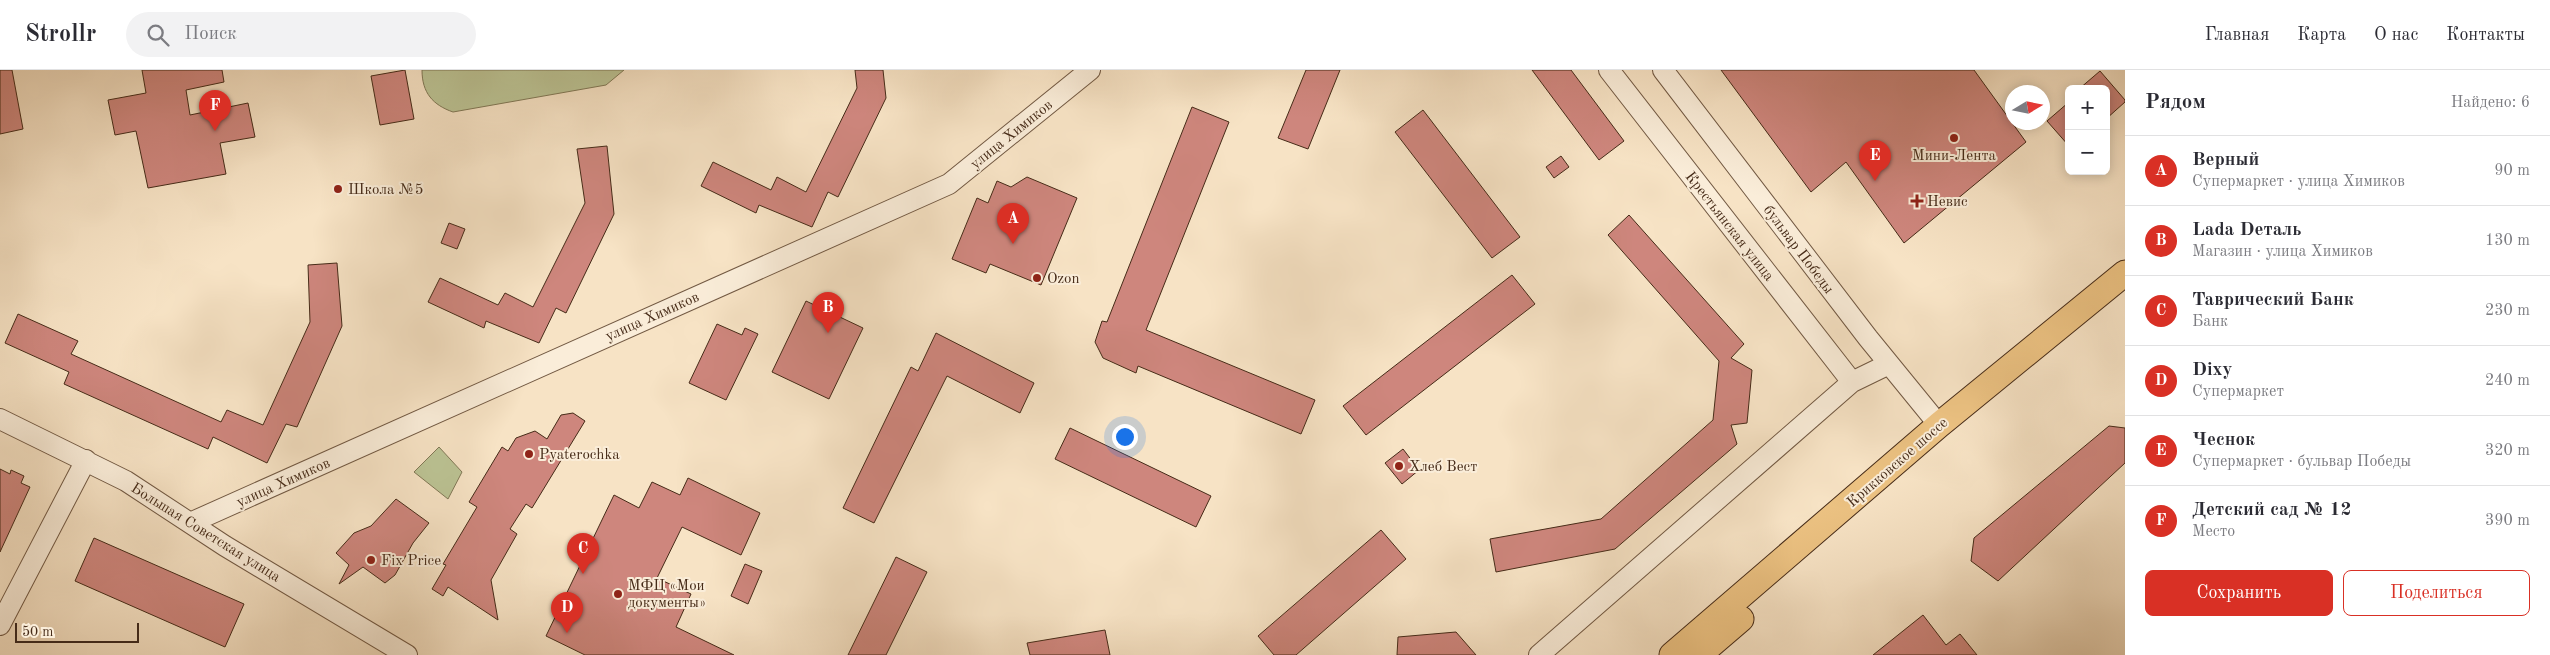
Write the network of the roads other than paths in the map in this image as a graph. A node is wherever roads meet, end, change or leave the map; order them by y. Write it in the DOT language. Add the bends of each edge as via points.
graph roads {
  1 [pos="1090,70"];
  2 [pos="1609,70"];
  3 [pos="1663,70"];
  4 [pos="2125,273"];
  5 [pos="2125,294"];
  6 [pos="1889,364"];
  7 [pos="1852,382"];
  8 [pos="0,419"];
  9 [pos="1939,425"];
  10 [pos="86,460"];
  11 [pos="190,523"];
  12 [pos="0,626"];
  13 [pos="407,655"];
  14 [pos="1539,655"];
  15 [pos="1672,655"];
  16 [pos="1699,655"];
  1 -- 11 [label="street, улица Химиков" via="948,184"];
  2 -- 7 [label="street, Крестьянская улица"];
  3 -- 6 [label="street, бульвар Победы"];
  4 -- 9 [label="main road, Крикковское шоссе"];
  5 -- 16 [label="main road" via="1962,428"];
  6 -- 7 [label="street"];
  6 -- 9 [label="street, бульвар Победы"];
  7 -- 14 [label="street"];
  8 -- 10 [label="street, Большая Советская улица"];
  9 -- 15 [label="main road, Крикковское шоссе"];
  10 -- 11 [label="street, Большая Советская улица" via="126,481"];
  10 -- 12 [label="street"];
  11 -- 13 [label="street, Большая Советская улица"];
}
